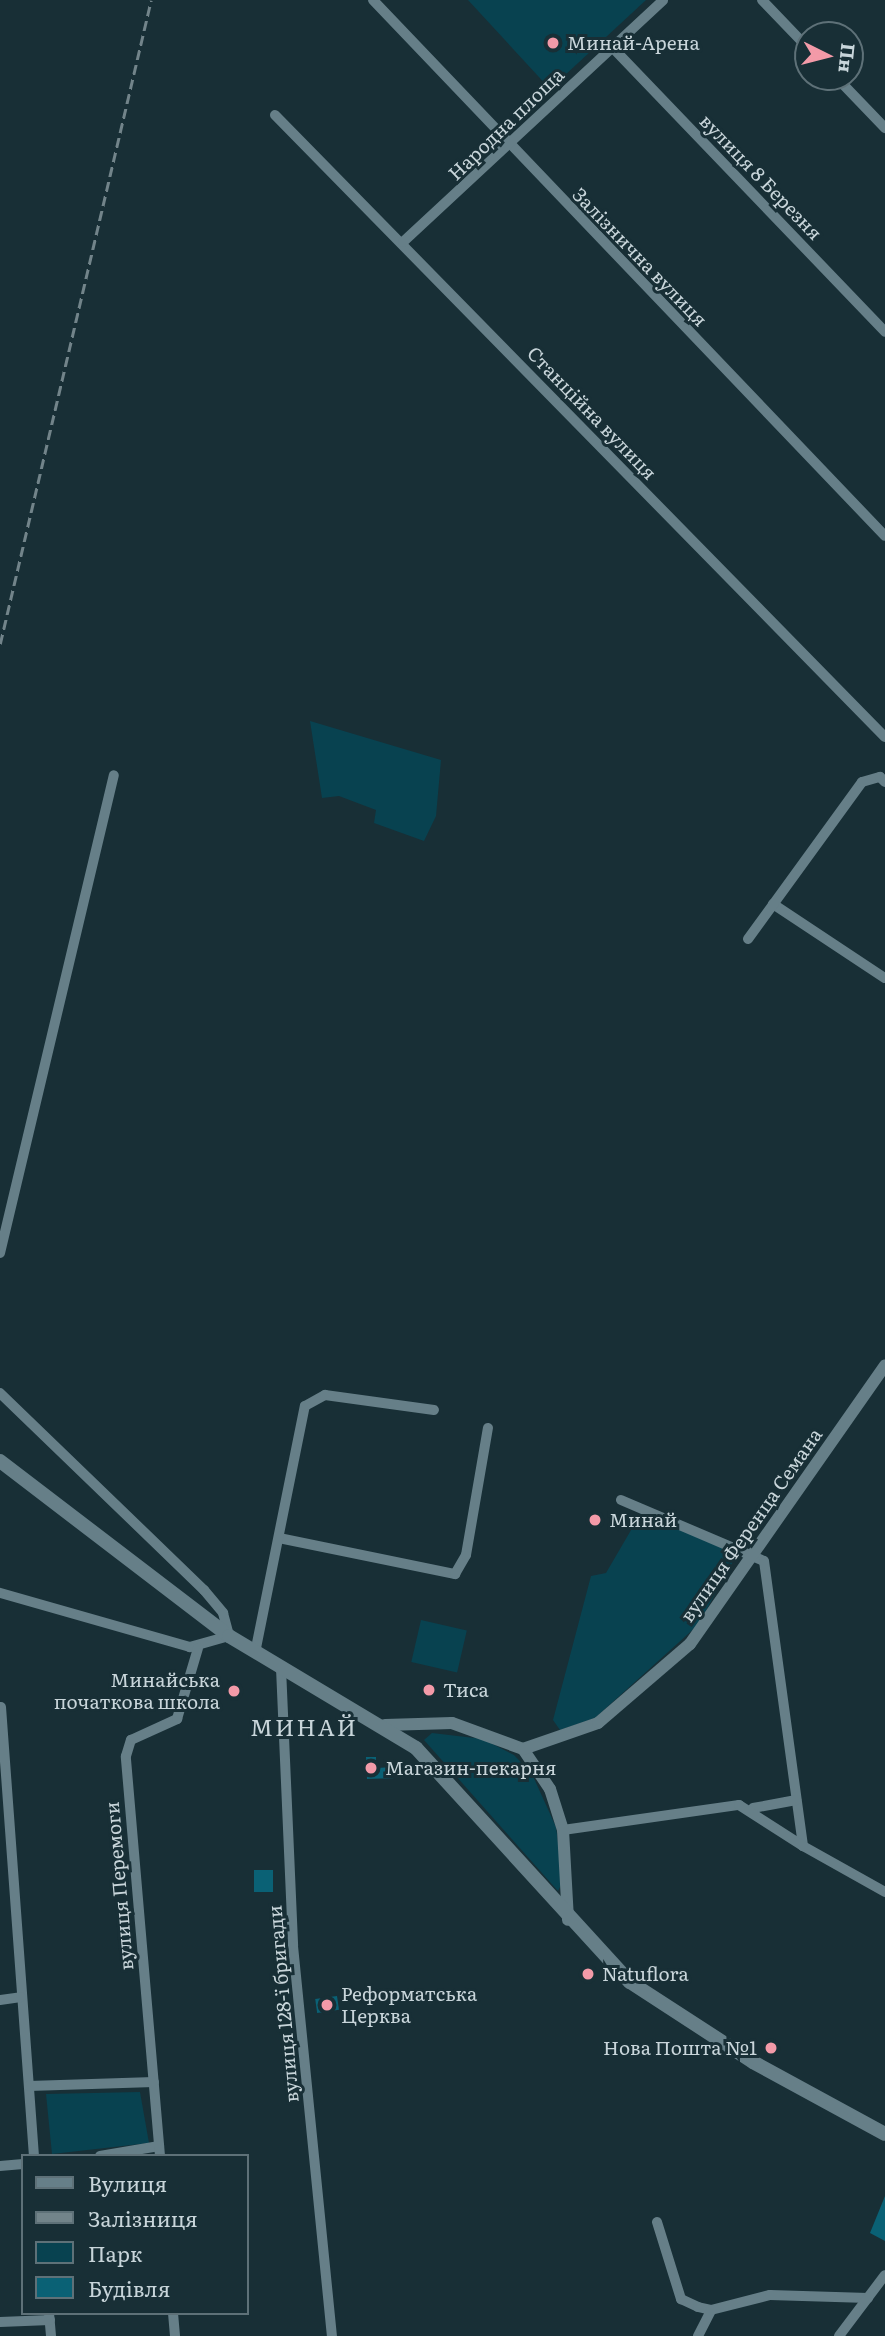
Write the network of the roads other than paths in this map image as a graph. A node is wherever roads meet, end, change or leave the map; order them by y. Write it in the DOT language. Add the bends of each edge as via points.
graph roads {
  1 [pos="373,0"];
  2 [pos="663,0"];
  3 [pos="762,0"];
  4 [pos="794,33"];
  5 [pos="611,46"];
  6 [pos="849,91"];
  7 [pos="275,115"];
  8 [pos="885,128"];
  9 [pos="508,145"];
  10 [pos="403,242"];
  11 [pos="885,332"];
  12 [pos="885,536"];
  13 [pos="885,737"];
  14 [pos="114,775"];
  15 [pos="885,782"];
  16 [pos="774,904"];
  17 [pos="748,939"];
  18 [pos="885,978"];
  19 [pos="0,1253"];
  20 [pos="883,1372"];
  21 [pos="0,1392"];
  22 [pos="434,1410"];
  23 [pos="488,1428"];
  24 [pos="0,1461"];
  25 [pos="621,1500"];
  26 [pos="279,1538"];
  27 [pos="754,1555"];
  28 [pos="0,1592"];
  29 [pos="229,1636"];
  30 [pos="198,1648"];
  31 [pos="256,1653"];
  32 [pos="281,1668"];
  33 [pos="1,1707"];
  34 [pos="385,1725"];
  35 [pos="523,1749"];
  36 [pos="796,1800"];
  37 [pos="752,1808"];
  38 [pos="563,1830"];
  39 [pos="803,1846"];
  40 [pos="885,1892"];
  41 [pos="568,1920"];
  42 [pos="20,1997"];
  43 [pos="0,2000"];
  44 [pos="153,2082"];
  45 [pos="29,2086"];
  46 [pos="885,2134"];
  47 [pos="159,2151"];
  48 [pos="34,2154"];
  49 [pos="124,2154"];
  50 [pos="21,2164"];
  51 [pos="0,2166"];
  52 [pos="657,2222"];
  53 [pos="885,2275"];
  54 [pos="868,2298"];
  55 [pos="711,2311"];
  56 [pos="173,2315"];
  57 [pos="49,2316"];
  58 [pos="0,2322"];
  59 [pos="51,2336"];
  60 [pos="175,2336"];
  61 [pos="331,2336"];
  62 [pos="698,2336"];
  63 [pos="839,2336"];
  1 -- 9 [label="street, Залізнична вулиця"];
  2 -- 5 [label="street, Народна площа"];
  3 -- 4 [label="street"];
  5 -- 9 [label="street, Народна площа"];
  5 -- 11 [label="street, вулиця 8 Березня"];
  6 -- 8 [label="street"];
  7 -- 10 [label="street, Станційна вулиця"];
  9 -- 10 [label="street, Народна площа"];
  9 -- 12 [label="street, Залізнична вулиця"];
  10 -- 13 [label="street, Станційна вулиця"];
  14 -- 19 [label="street"];
  15 -- 16 [label="street" via="880,777 862,782"];
  16 -- 17 [label="street"];
  16 -- 18 [label="street"];
  20 -- 27 [label="street, вулиця Ференца Семана"];
  21 -- 29 [label="street" via="204,1590 223,1613"];
  22 -- 26 [label="street" via="314,1398 300,1415"];
  23 -- 26 [label="street" via="466,1555 455,1574"];
  24 -- 29 [label="main road"];
  25 -- 27 [label="street"];
  26 -- 31 [label="street"];
  27 -- 35 [label="street, вулиця Ференца Семана" via="690,1644 607,1716"];
  27 -- 36 [label="street" via="764,1562"];
  28 -- 30 [label="street"];
  29 -- 30 [label="street"];
  29 -- 31 [label="main road"];
  30 -- 44 [label="street, вулиця Перемоги" via="177,1718 126,1748"];
  31 -- 32 [label="main road"];
  32 -- 34 [label="main road"];
  32 -- 61 [label="street, вулиця 128-ї бригади" via="293,1946"];
  33 -- 42 [label="street"];
  34 -- 35 [label="street" via="452,1723"];
  34 -- 41 [label="main road" via="445,1774"];
  35 -- 38 [label="street" via="550,1789"];
  36 -- 37 [label="street"];
  36 -- 39 [label="street"];
  37 -- 38 [label="street" via="725,1804"];
  37 -- 39 [label="street"];
  38 -- 41 [label="street"];
  39 -- 40 [label="street"];
  41 -- 46 [label="main road" via="654,1998"];
  42 -- 43 [label="street"];
  42 -- 45 [label="street"];
  44 -- 45 [label="street"];
  44 -- 47 [label="street, вулиця Перемоги"];
  45 -- 48 [label="street"];
  47 -- 49 [label="street"];
  50 -- 51 [label="street"];
  52 -- 55 [label="street" via="681,2299"];
  53 -- 54 [label="street"];
  54 -- 55 [label="street" via="770,2295"];
  54 -- 63 [label="street"];
  55 -- 62 [label="street"];
  56 -- 60 [label="street"];
  57 -- 58 [label="street"];
  57 -- 59 [label="street"];
}
